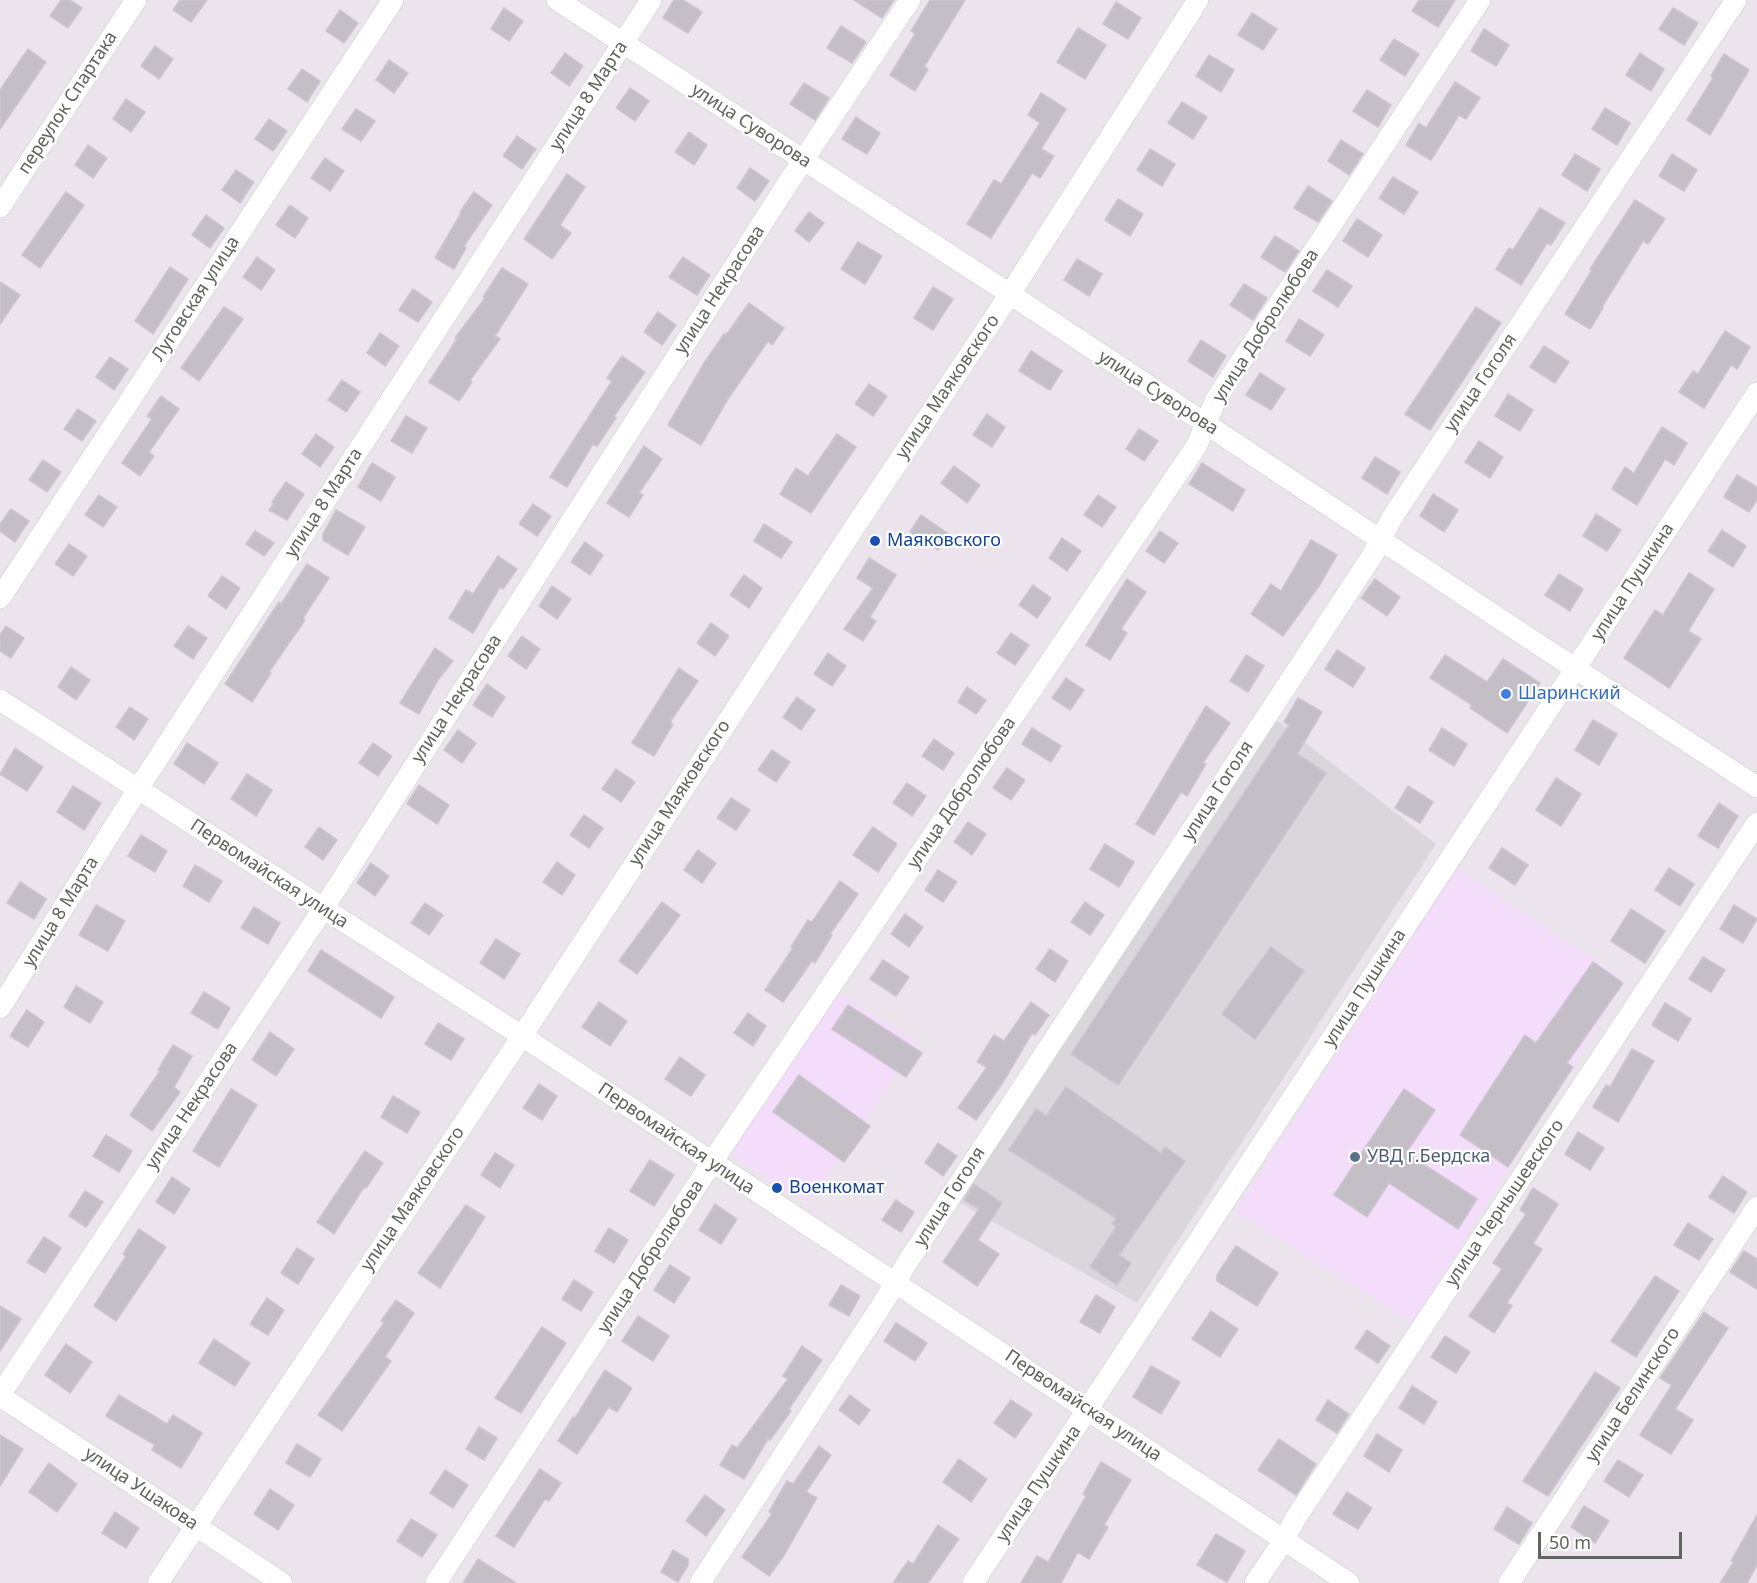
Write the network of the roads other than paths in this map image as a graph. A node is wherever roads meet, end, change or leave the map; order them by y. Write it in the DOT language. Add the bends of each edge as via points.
graph roads {
  1 [pos="136,0"];
  2 [pos="393,0"];
  3 [pos="557,0"];
  4 [pos="651,0"];
  5 [pos="910,0"];
  6 [pos="1198,0"];
  7 [pos="1480,0"];
  8 [pos="1736,0"];
  9 [pos="623,43"];
  10 [pos="803,160"];
  11 [pos="0,207"];
  12 [pos="1010,294"];
  13 [pos="1757,393"];
  14 [pos="1206,424"];
  15 [pos="1381,539"];
  16 [pos="0,598"];
  17 [pos="1576,668"];
  18 [pos="0,699"];
  19 [pos="1757,787"];
  20 [pos="138,789"];
  21 [pos="1757,823"];
  22 [pos="322,909"];
  23 [pos="0,1008"];
  24 [pos="522,1035"];
  25 [pos="713,1163"];
  26 [pos="1757,1207"];
  27 [pos="896,1282"];
  28 [pos="0,1395"];
  29 [pos="1088,1409"];
  30 [pos="196,1526"];
  31 [pos="1284,1540"];
  32 [pos="158,1583"];
  33 [pos="282,1583"];
  34 [pos="436,1583"];
  35 [pos="700,1583"];
  36 [pos="973,1583"];
  37 [pos="1256,1583"];
  38 [pos="1349,1583"];
  39 [pos="1509,1583"];
  1 -- 11 [label="street, переулок Спартака"];
  2 -- 16 [label="street, Луговская улица"];
  3 -- 9 [label="street, улица Суворова"];
  4 -- 9 [label="street, улица 8 Марта"];
  5 -- 10 [label="street, улица Некрасова"];
  6 -- 12 [label="street, улица Маяковского"];
  7 -- 14 [label="street, улица Добролюбова" via="1216,399"];
  8 -- 15 [label="street, улица Гоголя"];
  9 -- 10 [label="street, улица Суворова"];
  9 -- 20 [label="street, улица 8 Марта"];
  10 -- 12 [label="street, улица Суворова"];
  10 -- 22 [label="street, улица Некрасова"];
  12 -- 14 [label="street, улица Суворова"];
  12 -- 24 [label="street, улица Маяковского"];
  13 -- 17 [label="street, улица Пушкина"];
  14 -- 15 [label="street, улица Суворова"];
  14 -- 25 [label="street, улица Добролюбова" via="1197,445"];
  15 -- 17 [label="street, улица Суворова"];
  15 -- 27 [label="street, улица Гоголя"];
  17 -- 19 [label="street, улица Суворова"];
  17 -- 29 [label="street, улица Пушкина"];
  18 -- 20 [label="street, Первомайская улица"];
  20 -- 22 [label="street, Первомайская улица"];
  20 -- 23 [label="street, улица 8 Марта"];
  21 -- 31 [label="street, улица Чернышевского"];
  22 -- 24 [label="street, Первомайская улица"];
  22 -- 28 [label="street, улица Некрасова"];
  24 -- 25 [label="street, Первомайская улица"];
  24 -- 30 [label="street, улица Маяковского"];
  25 -- 27 [label="street, Первомайская улица"];
  25 -- 34 [label="street, улица Добролюбова"];
  26 -- 39 [label="street, улица Белинского"];
  27 -- 29 [label="street, Первомайская улица"];
  27 -- 35 [label="street, улица Гоголя"];
  28 -- 30 [label="street, улица Ушакова"];
  29 -- 31 [label="street, Первомайская улица"];
  29 -- 36 [label="street, улица Пушкина"];
  30 -- 32 [label="street, улица Маяковского"];
  30 -- 33 [label="street, улица Ушакова"];
  31 -- 37 [label="street, улица Чернышевского"];
  31 -- 38 [label="street, Первомайская улица"];
}
